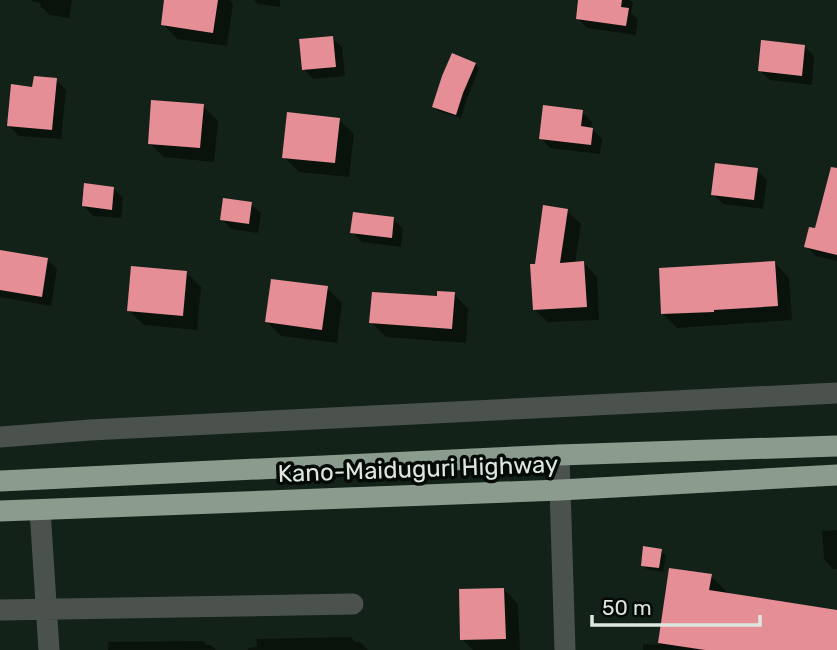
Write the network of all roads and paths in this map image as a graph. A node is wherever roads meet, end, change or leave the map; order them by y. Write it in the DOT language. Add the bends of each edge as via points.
graph roads {
  1 [pos="837,393"];
  2 [pos="0,437"];
  3 [pos="837,446"];
  4 [pos="559,454"];
  5 [pos="837,475"];
  6 [pos="0,481"];
  7 [pos="560,489"];
  8 [pos="40,510"];
  9 [pos="0,511"];
  10 [pos="353,604"];
  11 [pos="0,610"];
  12 [pos="47,610"];
  13 [pos="48,650"];
  14 [pos="565,650"];
  1 -- 2 [label="street"];
  3 -- 4 [label="highway, Kano-Maiduguri Highway"];
  4 -- 6 [label="highway, Kano-Maiduguri Highway"];
  4 -- 7 [label="street"];
  5 -- 7 [label="highway, Kano-Maiduguri Highway"];
  7 -- 8 [label="highway, Kano-Maiduguri Highway"];
  7 -- 14 [label="street"];
  8 -- 9 [label="highway, Kano-Maiduguri Highway"];
  8 -- 12 [label="street"];
  10 -- 12 [label="street"];
  11 -- 12 [label="street"];
  12 -- 13 [label="street"];
}
